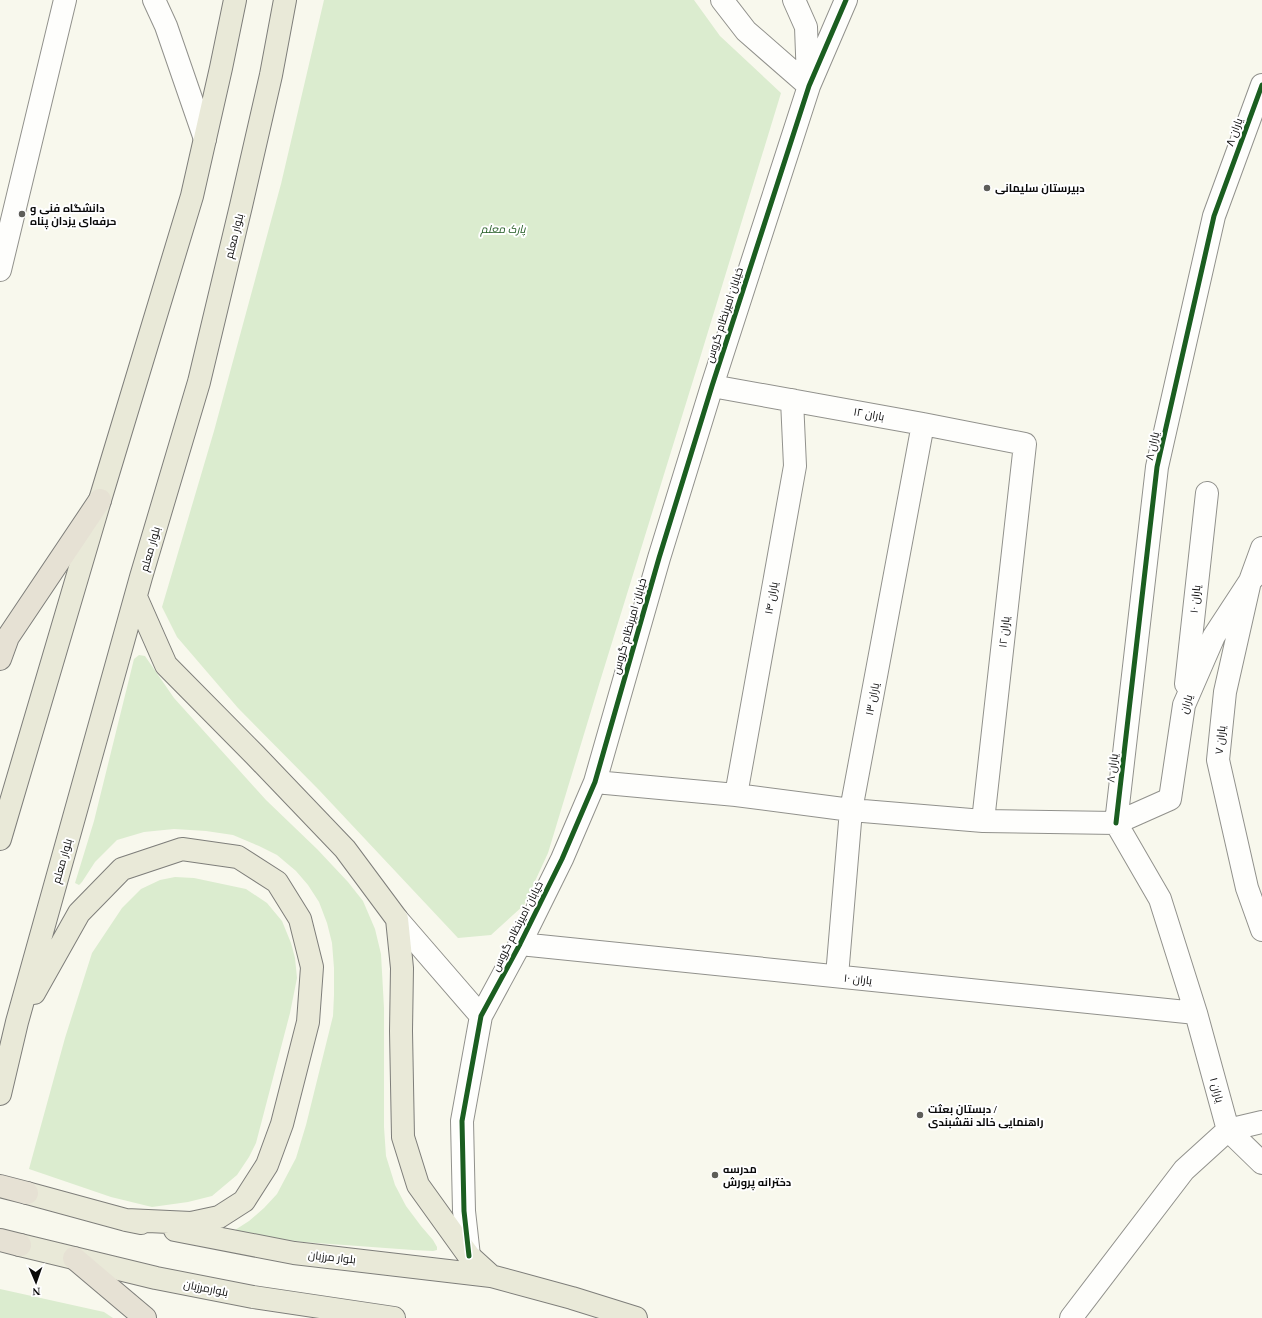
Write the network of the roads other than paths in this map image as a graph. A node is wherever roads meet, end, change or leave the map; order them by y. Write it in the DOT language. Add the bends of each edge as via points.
graph roads {
  1 [pos="65,0"];
  2 [pos="154,0"];
  3 [pos="235,0"];
  4 [pos="285,0"];
  5 [pos="722,0"];
  6 [pos="794,0"];
  7 [pos="846,0"];
  8 [pos="1262,85"];
  9 [pos="809,86"];
  10 [pos="205,139"];
  11 [pos="0,270"];
  12 [pos="712,386"];
  13 [pos="792,400"];
  14 [pos="923,424"];
  15 [pos="1025,444"];
  16 [pos="1207,493"];
  17 [pos="100,500"];
  18 [pos="1262,548"];
  19 [pos="1256,575"];
  20 [pos="136,597"];
  21 [pos="0,659"];
  22 [pos="1184,705"];
  23 [pos="595,782"];
  24 [pos="736,795"];
  25 [pos="851,810"];
  26 [pos="983,821"];
  27 [pos="1116,823"];
  28 [pos="0,839"];
  29 [pos="397,919"];
  30 [pos="1262,930"];
  31 [pos="520,944"];
  32 [pos="837,976"];
  33 [pos="1196,1013"];
  34 [pos="481,1016"];
  35 [pos="17,1022"];
  36 [pos="0,1094"];
  37 [pos="1262,1122"];
  38 [pos="1228,1130"];
  39 [pos="1262,1163"];
  40 [pos="0,1186"];
  41 [pos="27,1193"];
  42 [pos="126,1220"];
  43 [pos="10,1242"];
  44 [pos="468,1256"];
  45 [pos="74,1258"];
  46 [pos="491,1276"];
  47 [pos="146,1318"];
  48 [pos="394,1318"];
  49 [pos="636,1318"];
  50 [pos="1071,1318"];
  1 -- 11 [label="street"];
  2 -- 10 [label="street" via="166,26"];
  3 -- 10 [label="main road"];
  4 -- 20 [label="main road, بلوار معلم" via="241,206 200,375"];
  5 -- 9 [label="street" via="746,31"];
  6 -- 9 [label="street" via="806,27"];
  7 -- 9 [label="street, خیابان امیرنظام گروس"];
  8 -- 27 [label="street, یاران ۸" via="1214,216 1157,467"];
  9 -- 12 [label="street, خیابان امیرنظام گروس"];
  10 -- 17 [label="main road" via="192,196"];
  12 -- 13 [label="street, باران ۱۲"];
  12 -- 23 [label="street, خیابان امیرنظام گروس" via="659,558"];
  13 -- 14 [label="street, باران ۱۲"];
  13 -- 24 [label="street, یاران ۱۴" via="795,466"];
  14 -- 15 [label="street, باران ۱۲"];
  14 -- 25 [label="street, یاران ۱۳"];
  15 -- 26 [label="street, یاران ۱۲"];
  16 -- 22 [label="street, یاران ۱۰"];
  17 -- 21 [label="highway" via="8,637"];
  17 -- 28 [label="main road"];
  18 -- 19 [label="street, یاران ۷"];
  19 -- 22 [label="street, یاران" via="1214,636"];
  19 -- 30 [label="street, یاران ۷" via="1225,692 1218,760 1247,888"];
  20 -- 29 [label="main road" via="166,665 344,849"];
  20 -- 35 [label="main road, بلوار معلم"];
  22 -- 27 [label="street, یاران" via="1170,799"];
  23 -- 24 [label="street"];
  23 -- 31 [label="street, خیابان امیرنظام گروس" via="562,859"];
  24 -- 25 [label="street"];
  25 -- 26 [label="street"];
  25 -- 32 [label="street, یاران ۱۳"];
  26 -- 27 [label="street"];
  27 -- 33 [label="street, یاران ۱" via="1160,899"];
  29 -- 34 [label="street"];
  29 -- 44 [label="main road" via="402,968 403,1137 418,1184"];
  31 -- 32 [label="street, یاران ۱۰"];
  31 -- 34 [label="street, خیابان امیرنظام گروس"];
  32 -- 33 [label="street, یاران ۱۰"];
  33 -- 38 [label="street, یاران ۱"];
  34 -- 44 [label="street, خیابان امیرنظام گروس" via="462,1121"];
  35 -- 36 [label="main road, بلوار معلم"];
  35 -- 42 [label="main road" via="79,913 122,869 182,849 238,857 278,882 300,919 312,967 308,1022 282,1124 267,1165 244,1201 219,1217 191,1223"];
  37 -- 38 [label="street"];
  38 -- 39 [label="street"];
  38 -- 50 [label="street" via="1184,1170"];
  40 -- 41 [label="highway"];
  41 -- 42 [label="main road, بلوار مرزبان"];
  42 -- 46 [label="main road, بلوار مرزبان" via="294,1253"];
  43 -- 45 [label="main road, بلوارمرزبان"];
  44 -- 46 [label="main road"];
  45 -- 47 [label="highway"];
  45 -- 48 [label="main road, بلوارمرزبان" via="156,1278 253,1297"];
  46 -- 49 [label="main road, بلوار مرزبان"];
}
